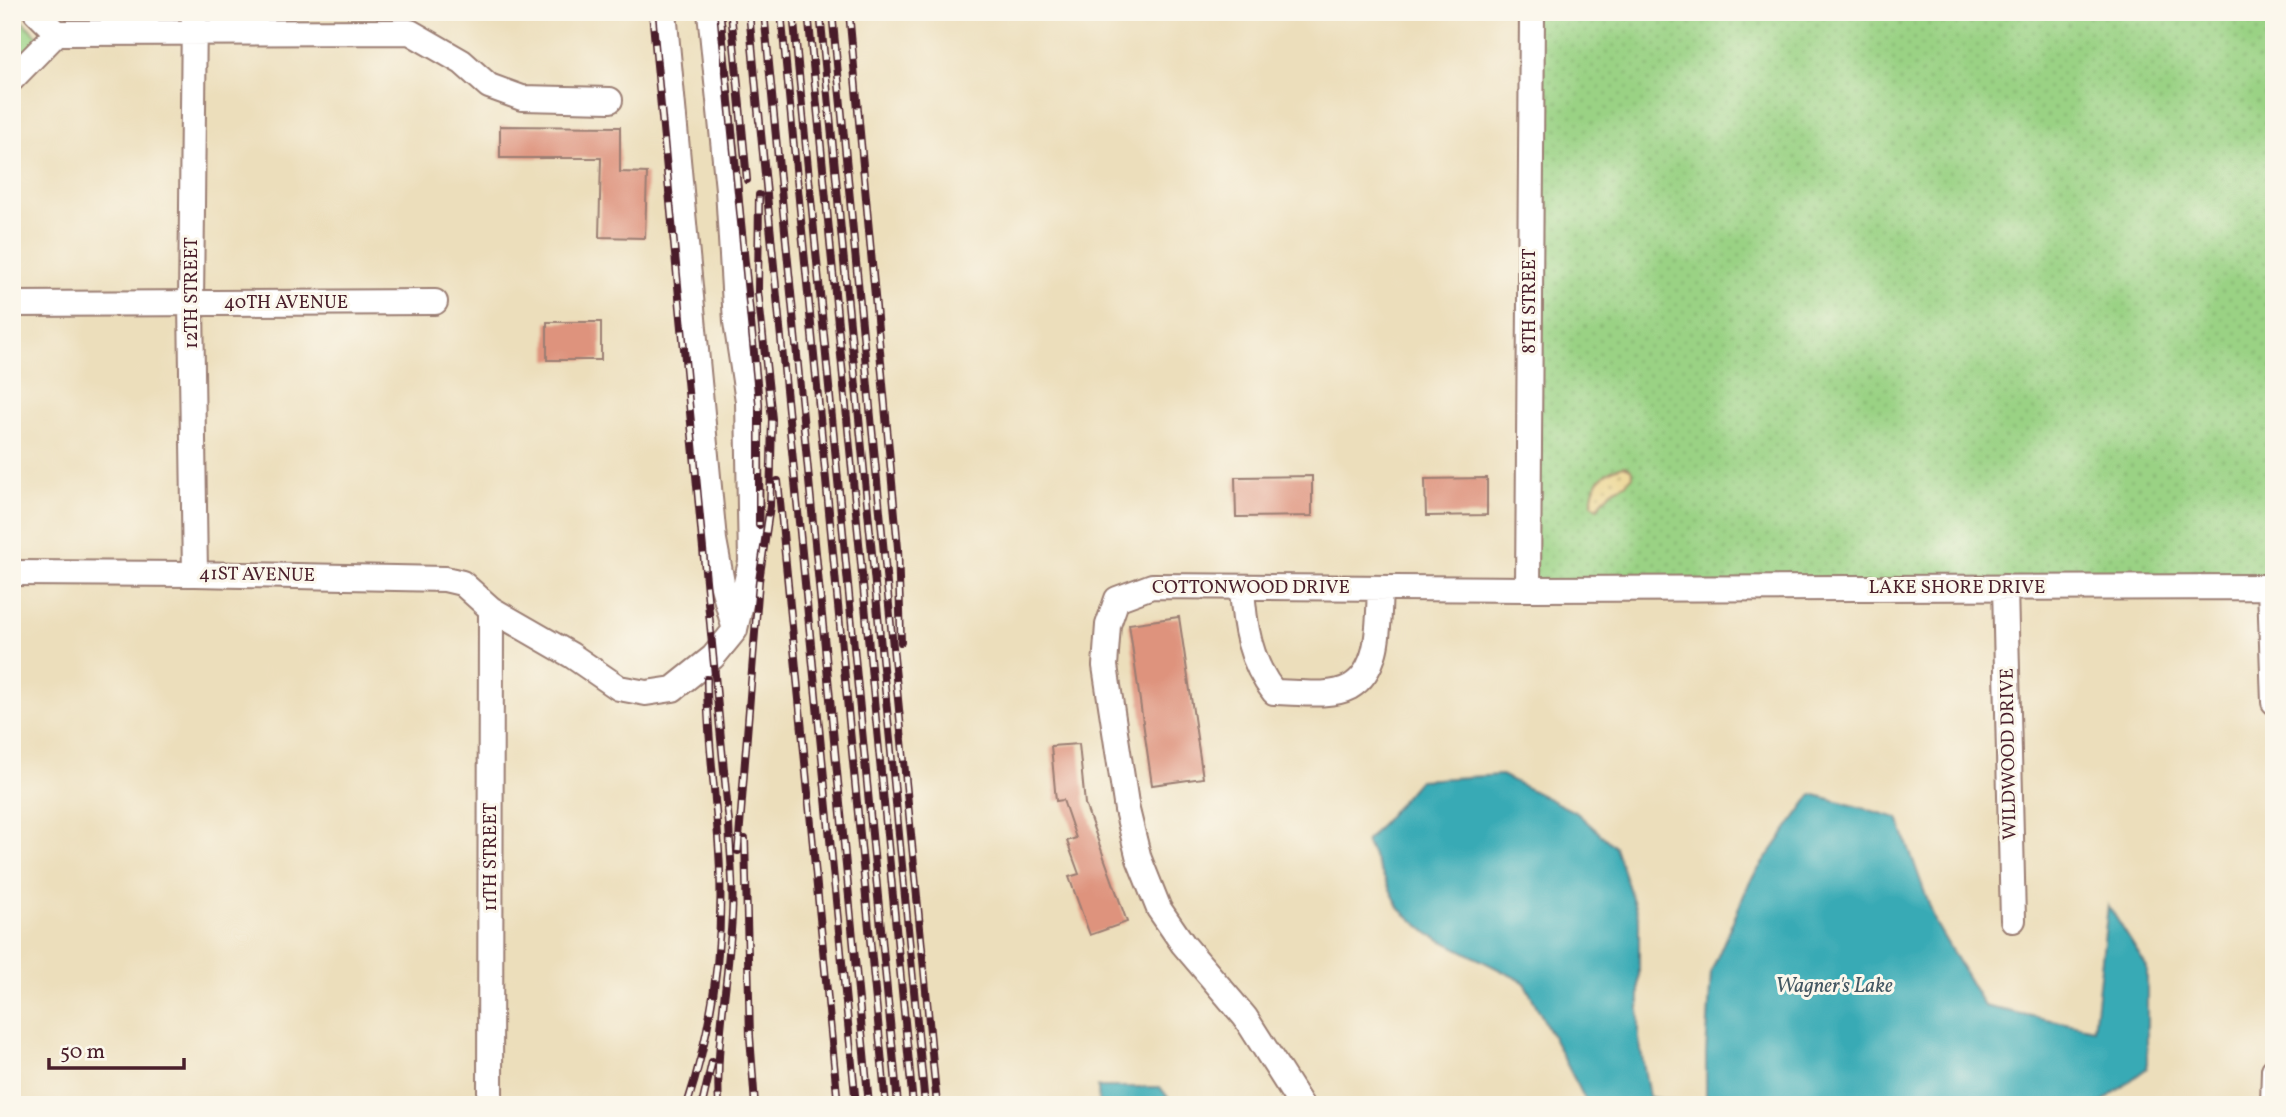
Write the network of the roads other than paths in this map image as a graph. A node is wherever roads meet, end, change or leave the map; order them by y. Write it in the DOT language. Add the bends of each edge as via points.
graph roads {
  1 [pos="36,12"];
  2 [pos="664,12"];
  3 [pos="710,12"];
  4 [pos="1532,12"];
  5 [pos="194,22"];
  6 [pos="57,33"];
  7 [pos="12,79"];
  8 [pos="610,100"];
  9 [pos="435,302"];
  10 [pos="12,304"];
  11 [pos="191,304"];
  12 [pos="12,573"];
  13 [pos="195,574"];
  14 [pos="1242,587"];
  15 [pos="2005,587"];
  16 [pos="2272,587"];
  17 [pos="1380,588"];
  18 [pos="1528,589"];
  19 [pos="491,609"];
  20 [pos="735,630"];
  21 [pos="2274,702"];
  22 [pos="2013,919"];
  23 [pos="2274,1070"];
  24 [pos="490,1105"];
  25 [pos="1300,1105"];
  26 [pos="2273,1105"];
  1 -- 6 [label="street"];
  2 -- 20 [label="street" via="714,540"];
  3 -- 20 [label="street" via="736,322 748,401 751,562"];
  4 -- 18 [label="street, 8TH STREET"];
  5 -- 6 [label="street"];
  5 -- 8 [label="street" via="410,32 462,62 489,86 522,99"];
  5 -- 11 [label="street, 12TH STREET"];
  6 -- 7 [label="street"];
  9 -- 11 [label="street, 40TH AVENUE"];
  10 -- 11 [label="street, 40TH AVENUE"];
  11 -- 13 [label="street, 12TH STREET"];
  12 -- 13 [label="street, 41ST AVENUE"];
  13 -- 19 [label="street, 41ST AVENUE" via="445,579 462,583"];
  14 -- 17 [label="street, COTTONWOOD DRIVE"];
  14 -- 17 [label="street" via="1244,623 1264,679 1274,692 1326,692 1349,688 1363,677 1377,641"];
  14 -- 25 [label="street, COTTONWOOD DRIVE" via="1152,586 1117,599 1108,625 1105,666 1128,810 1139,859 1159,909 1245,1017"];
  15 -- 16 [label="street, LAKE SHORE DRIVE"];
  15 -- 18 [label="street, LAKE SHORE DRIVE"];
  15 -- 22 [label="street, WILDWOOD DRIVE"];
  16 -- 21 [label="street, LAKE SHORE DRIVE"];
  17 -- 18 [label="street, COTTONWOOD DRIVE"];
  19 -- 20 [label="street, 41ST AVENUE" via="619,688 646,693 673,689 713,657"];
  19 -- 24 [label="street, 11TH STREET"];
  23 -- 26 [label="street"];
}
